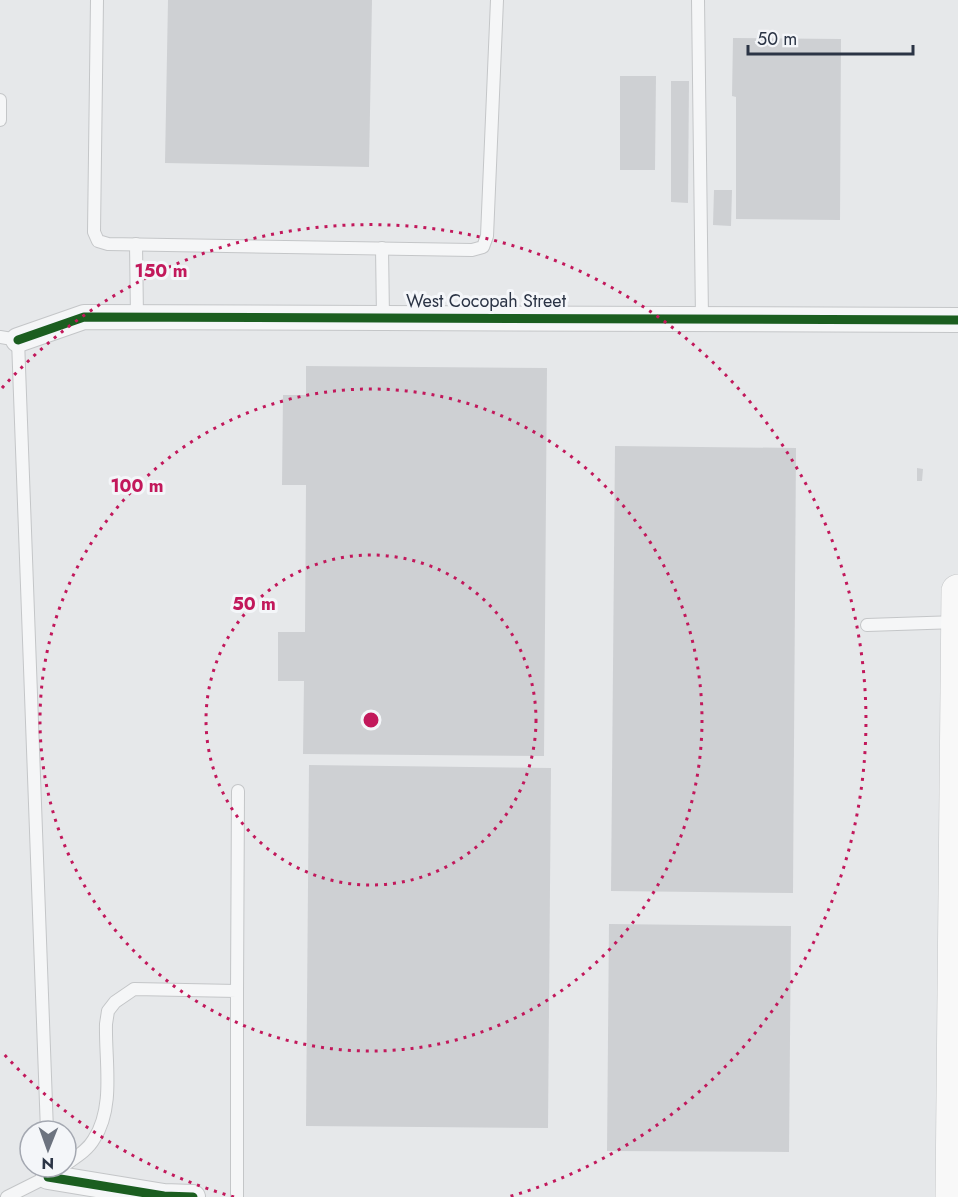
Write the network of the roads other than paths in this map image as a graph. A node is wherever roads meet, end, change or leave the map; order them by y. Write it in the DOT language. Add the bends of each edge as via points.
graph roads {
  1 [pos="97,0"];
  2 [pos="497,0"];
  3 [pos="698,0"];
  4 [pos="0,99"];
  5 [pos="0,120"];
  6 [pos="135,244"];
  7 [pos="382,248"];
  8 [pos="137,317"];
  9 [pos="383,317"];
  10 [pos="702,318"];
  11 [pos="958,320"];
  12 [pos="9,339"];
  13 [pos="958,591"];
  14 [pos="958,622"];
  15 [pos="867,625"];
  16 [pos="238,791"];
  17 [pos="237,992"];
  18 [pos="45,1119"];
  19 [pos="78,1155"];
  20 [pos="78,1175"];
  21 [pos="39,1179"];
  22 [pos="8,1197"];
  23 [pos="193,1197"];
  24 [pos="237,1197"];
  25 [pos="952,1197"];
  1 -- 6 [label="lane" via="94,232 103,243"];
  2 -- 7 [label="lane" via="486,243 472,250"];
  3 -- 10 [label="lane"];
  4 -- 5 [label="lane"];
  6 -- 7 [label="lane"];
  6 -- 8 [label="lane"];
  7 -- 9 [label="lane"];
  8 -- 9 [label="street, West Cocopah Street"];
  8 -- 12 [label="street, West Cocopah Street" via="84,317"];
  9 -- 10 [label="street, West Cocopah Street"];
  10 -- 11 [label="street, West Cocopah Street"];
  12 -- 18 [label="lane"];
  13 -- 14 [label="main road"];
  14 -- 15 [label="lane"];
  14 -- 25 [label="main road"];
  16 -- 17 [label="lane"];
  17 -- 19 [label="lane" via="134,989 115,1002 108,1011 106,1024 107,1106 94,1140"];
  17 -- 24 [label="lane"];
  20 -- 23 [label="street" via="164,1197"];
  21 -- 22 [label="lane"];
}
